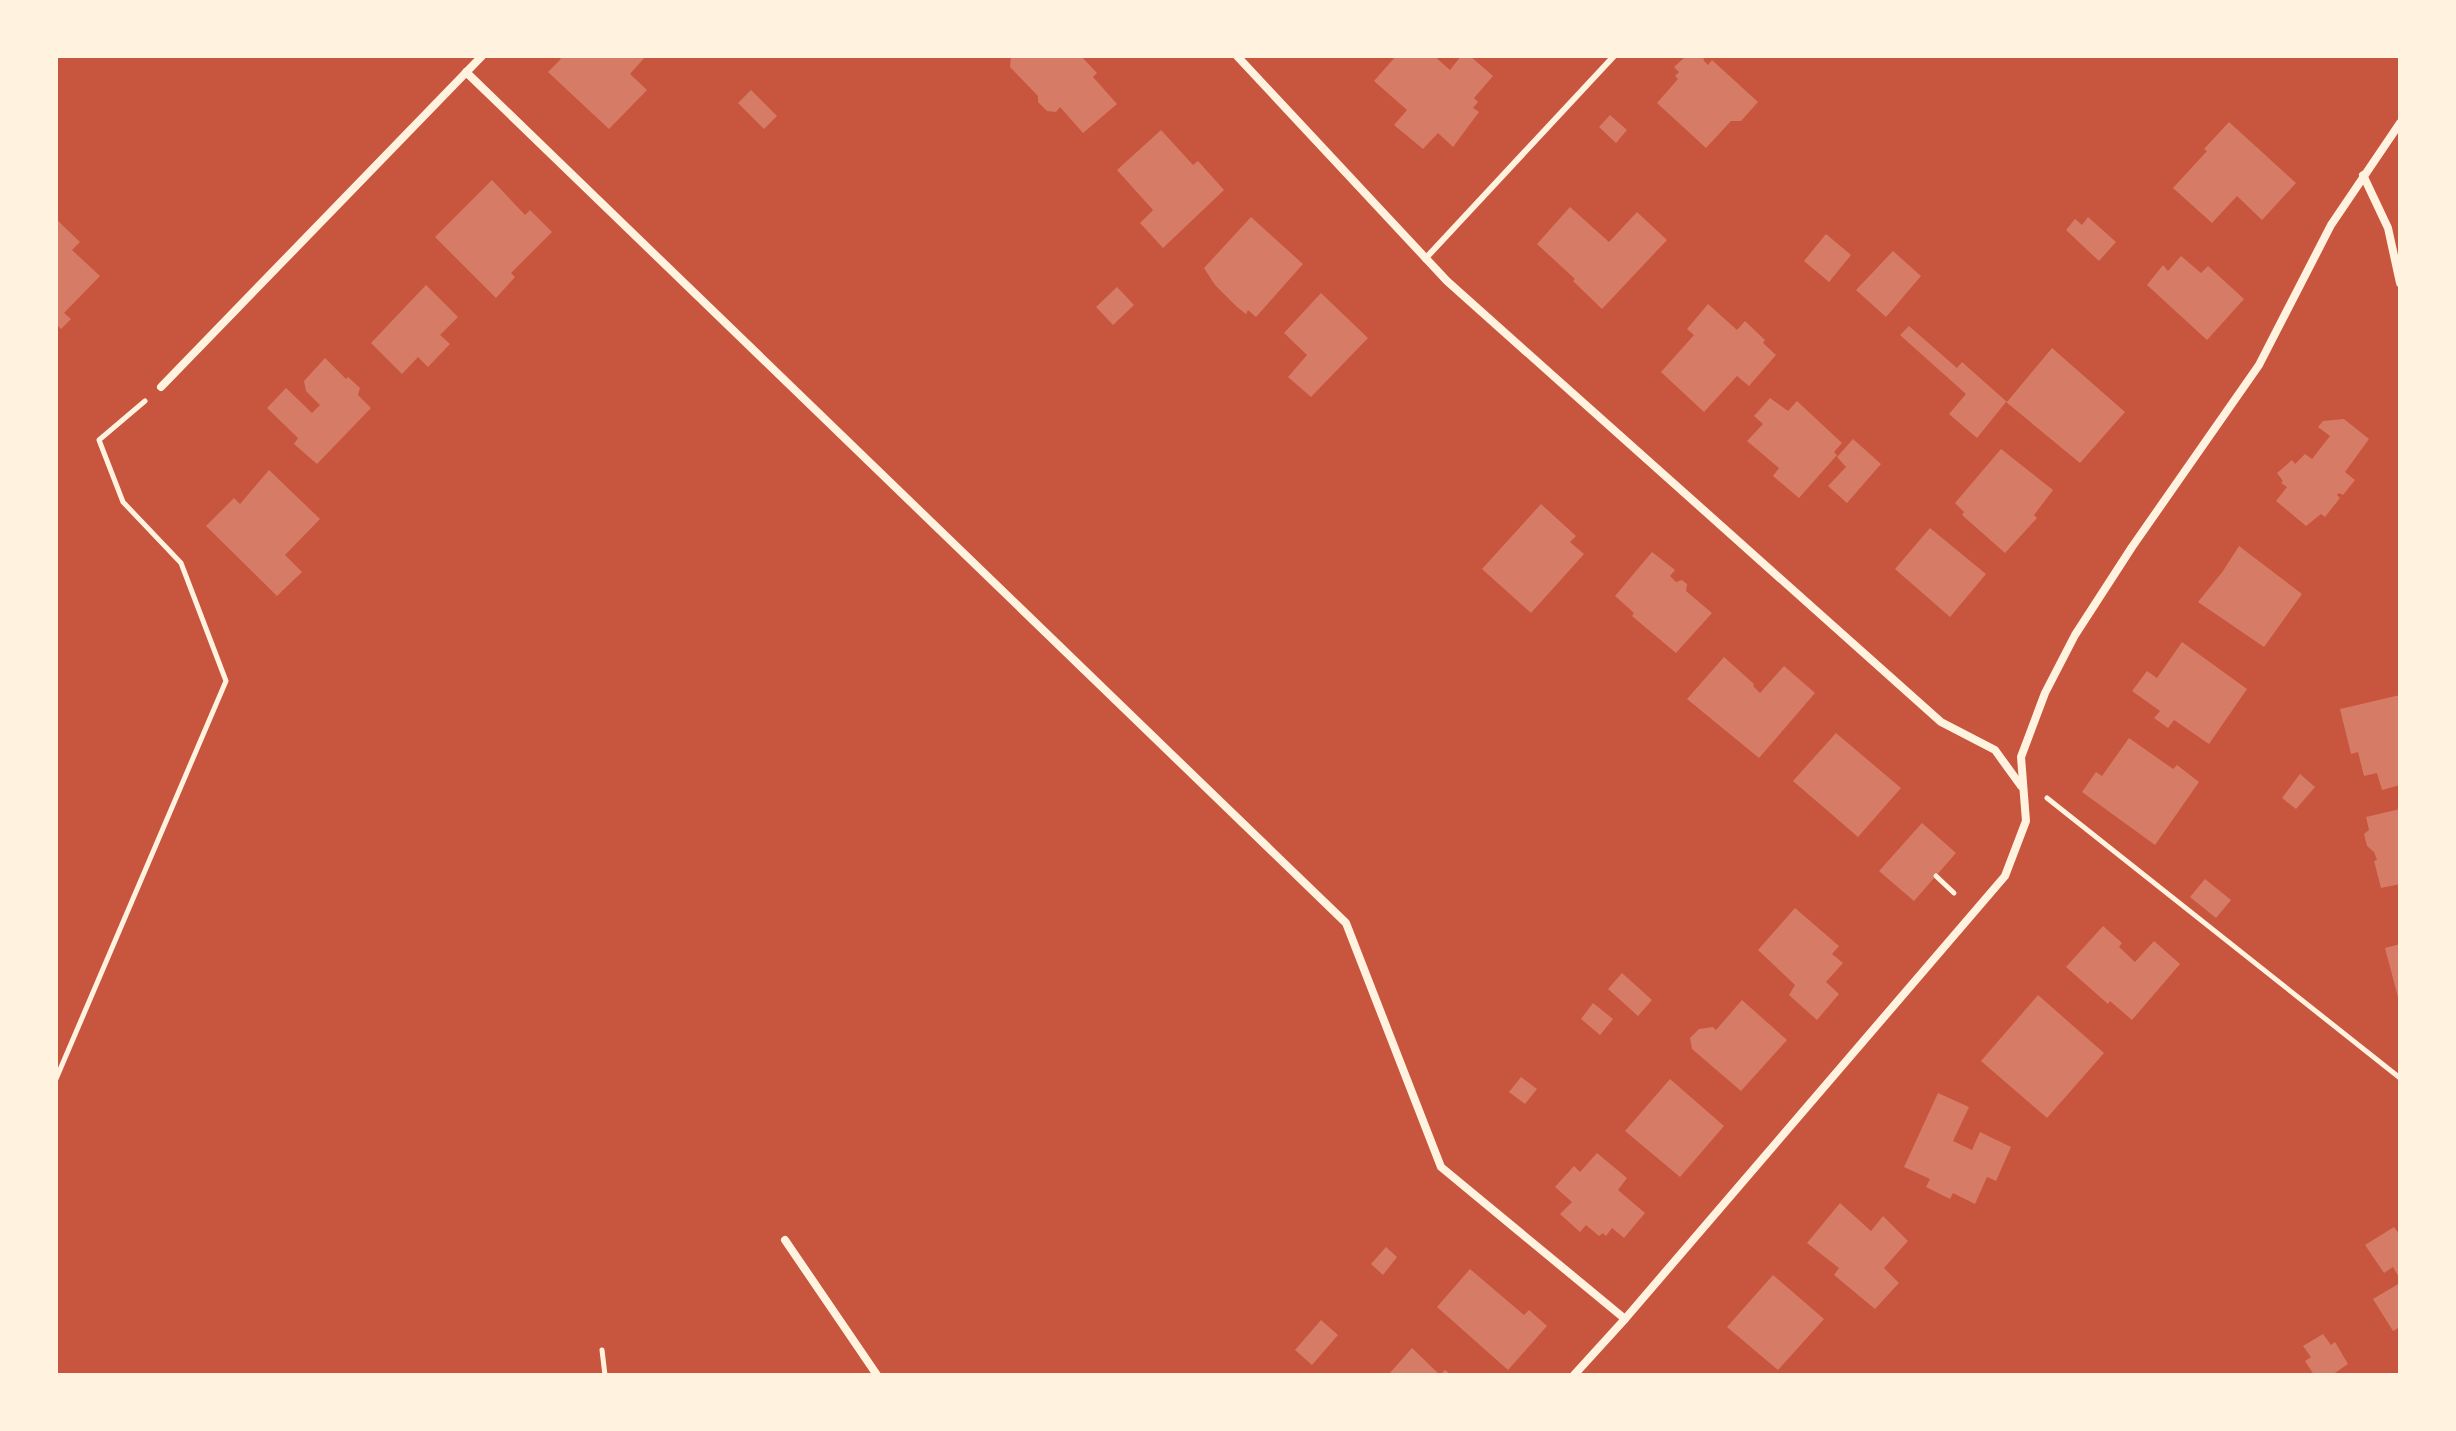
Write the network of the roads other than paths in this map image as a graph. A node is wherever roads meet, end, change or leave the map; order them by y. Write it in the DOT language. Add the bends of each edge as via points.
graph roads {
  1 [pos="482,56"];
  2 [pos="1237,56"];
  3 [pos="1614,56"];
  4 [pos="466,72"];
  5 [pos="2400,123"];
  6 [pos="2363,175"];
  7 [pos="1425,259"];
  8 [pos="2400,283"];
  9 [pos="161,387"];
  10 [pos="2021,786"];
  11 [pos="785,1240"];
  12 [pos="1625,1319"];
  13 [pos="877,1375"];
  14 [pos="1574,1375"];
  1 -- 4 [label="street"];
  2 -- 7 [label="street"];
  3 -- 7 [label="lane"];
  4 -- 9 [label="street"];
  4 -- 12 [label="street" via="1346,923 1441,1167"];
  5 -- 6 [label="street"];
  6 -- 8 [label="street" via="2388,228"];
  6 -- 10 [label="street" via="2331,225 2259,365 2075,635 2021,757"];
  7 -- 10 [label="street" via="1941,722 1995,750"];
  10 -- 12 [label="street" via="2026,821 2005,876"];
  11 -- 13 [label="street"];
  12 -- 14 [label="street"];
}
